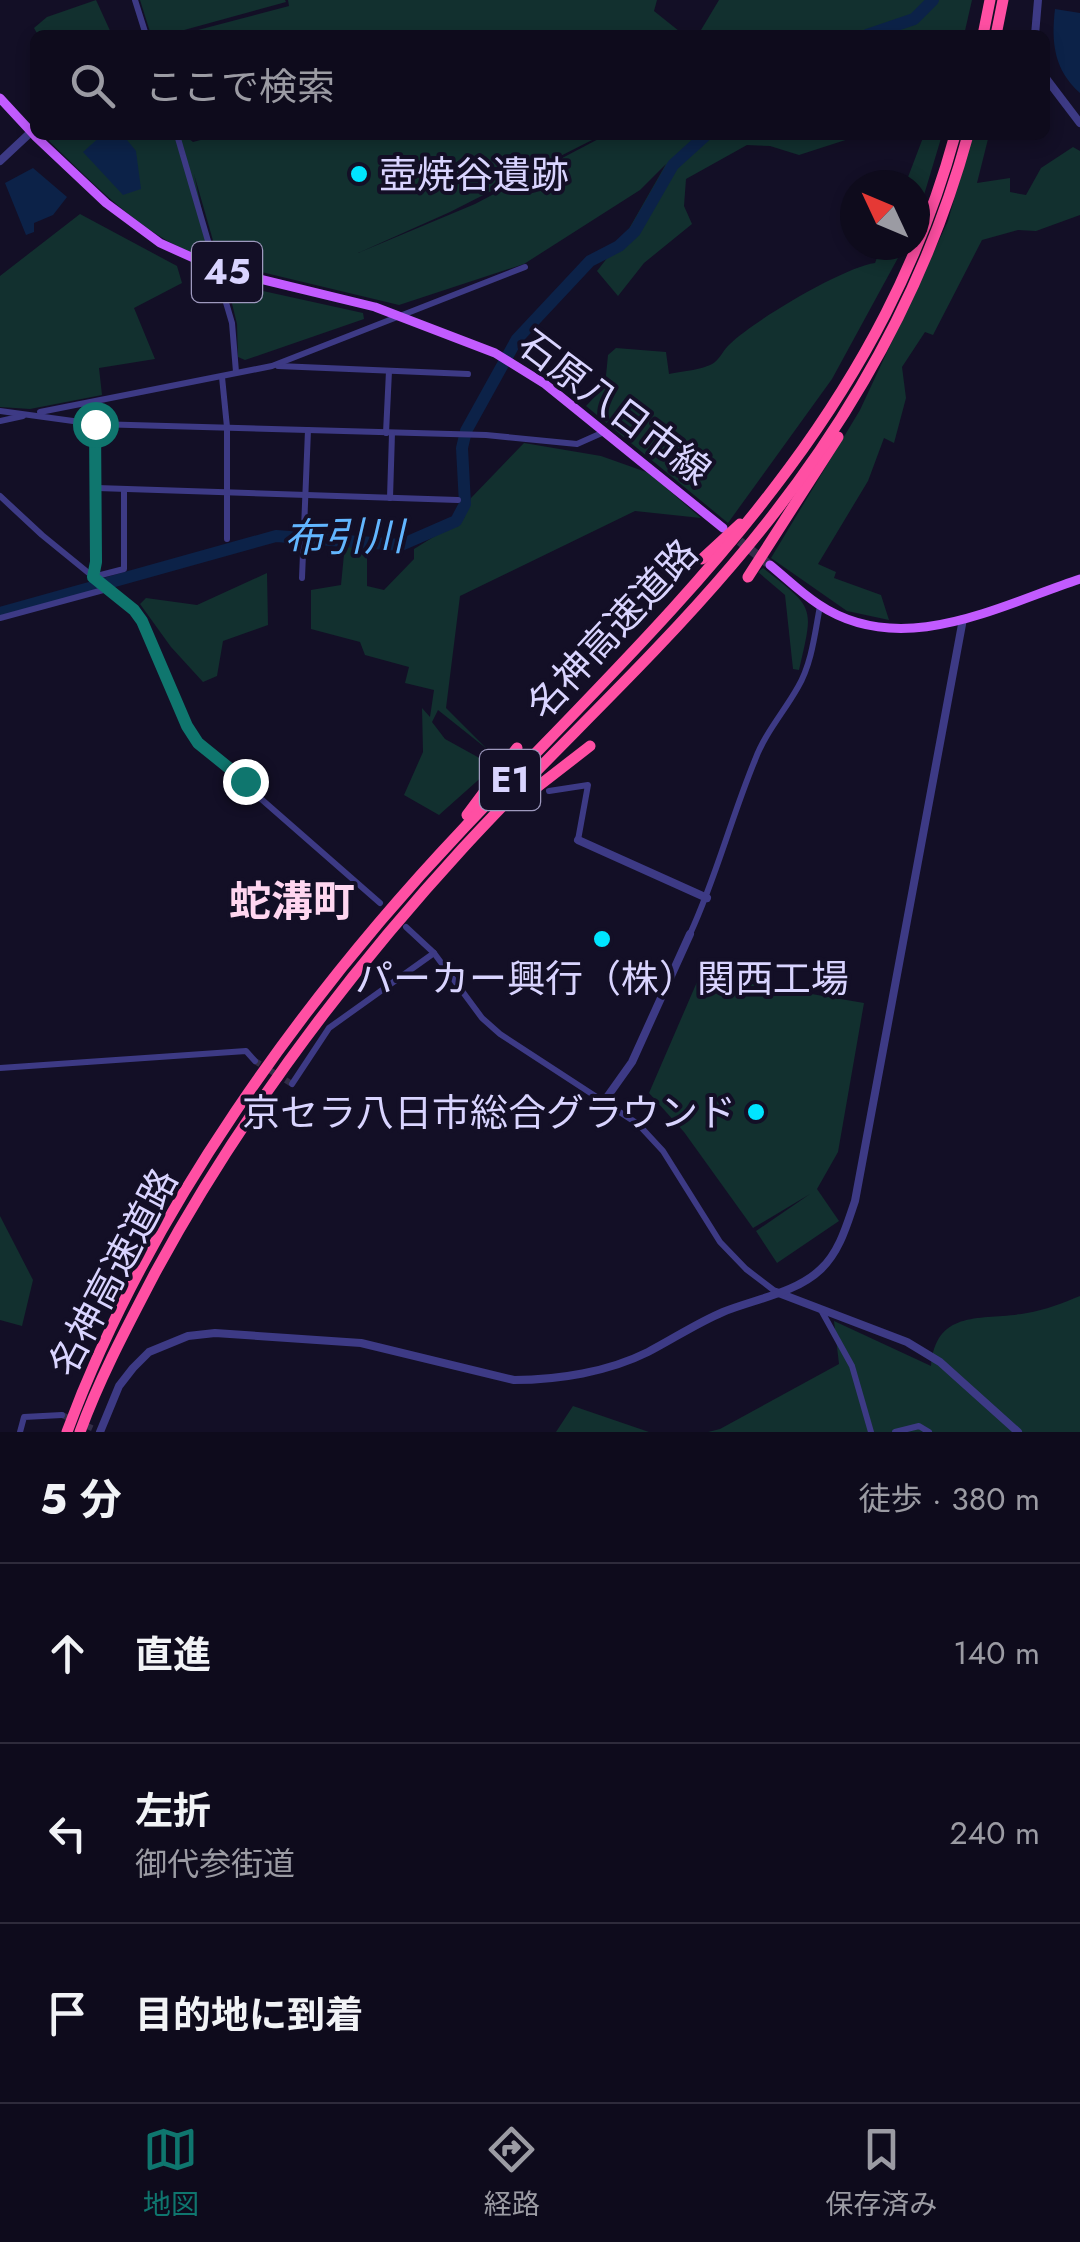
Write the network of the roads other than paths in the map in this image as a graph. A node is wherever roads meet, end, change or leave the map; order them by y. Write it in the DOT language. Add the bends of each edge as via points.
graph roads {
  1 [pos="136,0"];
  2 [pos="990,0"];
  3 [pos="1003,0"];
  4 [pos="1038,0"];
  5 [pos="145,30"];
  6 [pos="983,30"];
  7 [pos="997,30"];
  8 [pos="1035,30"];
  9 [pos="1050,84"];
  10 [pos="0,98"];
  11 [pos="1080,123"];
  12 [pos="30,131"];
  13 [pos="30,133"];
  14 [pos="40,140"];
  15 [pos="179,140"];
  16 [pos="954,140"];
  17 [pos="966,140"];
  18 [pos="0,162"];
  19 [pos="526,267"];
  20 [pos="218,270"];
  21 [pos="904,308"];
  22 [pos="401,316"];
  23 [pos="272,366"];
  24 [pos="389,370"];
  25 [pos="236,372"];
  26 [pos="468,374"];
  27 [pos="222,377"];
  28 [pos="0,411"];
  29 [pos="32,414"];
  30 [pos="0,421"];
  31 [pos="95,424"];
  32 [pos="226,427"];
  33 [pos="308,430"];
  34 [pos="605,431"];
  35 [pos="389,432"];
  36 [pos="97,488"];
  37 [pos="124,489"];
  38 [pos="225,492"];
  39 [pos="0,496"];
  40 [pos="306,496"];
  41 [pos="390,498"];
  42 [pos="458,500"];
  43 [pos="762,506"];
  44 [pos="723,528"];
  45 [pos="227,539"];
  46 [pos="702,559"];
  47 [pos="770,565"];
  48 [pos="748,577"];
  49 [pos="302,578"];
  50 [pos="1080,578"];
  51 [pos="101,583"];
  52 [pos="820,606"];
  53 [pos="0,618"];
  54 [pos="964,619"];
  55 [pos="590,746"];
  56 [pos="517,748"];
  57 [pos="549,791"];
  58 [pos="578,840"];
  59 [pos="463,848"];
  60 [pos="707,898"];
  61 [pos="399,900"];
  62 [pos="380,903"];
  63 [pos="406,927"];
  64 [pos="690,934"];
  65 [pos="434,953"];
  66 [pos="255,1061"];
  67 [pos="0,1068"];
  68 [pos="292,1084"];
  69 [pos="604,1100"];
  70 [pos="776,1292"];
  71 [pos="821,1310"];
  72 [pos="62,1415"];
  73 [pos="94,1431"];
  74 [pos="20,1432"];
  75 [pos="67,1432"];
  76 [pos="871,1432"];
  77 [pos="895,1432"];
  78 [pos="929,1432"];
  79 [pos="1018,1432"];
  1 -- 5 [label="street"];
  2 -- 6 [label="highway"];
  3 -- 7 [label="highway"];
  4 -- 8 [label="street"];
  9 -- 11 [label="street"];
  10 -- 12 [label="main road, 石原八日市線 / 45"];
  13 -- 18 [label="street"];
  14 -- 20 [label="main road, 石原八日市線 / 45" via="140,230"];
  15 -- 20 [label="street"];
  16 -- 43 [label="highway, 名神高速道路 / E1" via="876,336"];
  17 -- 21 [label="highway, 名神高速道路 / E1"];
  19 -- 22 [label="street"];
  20 -- 22 [label="main road, 石原八日市線 / 45"];
  20 -- 25 [label="street"];
  21 -- 48 [label="highway" via="832,447"];
  21 -- 59 [label="highway, 名神高速道路 / E1" via="843,417 764,527"];
  22 -- 23 [label="street"];
  22 -- 34 [label="main road, 石原八日市線 / 45" via="506,360"];
  23 -- 24 [label="street"];
  23 -- 25 [label="street"];
  24 -- 26 [label="street"];
  24 -- 35 [label="street"];
  25 -- 27 [label="street"];
  27 -- 29 [label="street"];
  27 -- 32 [label="street"];
  28 -- 29 [label="street"];
  29 -- 30 [label="street"];
  29 -- 31 [label="street"];
  31 -- 32 [label="street"];
  31 -- 36 [label="street"];
  32 -- 33 [label="street"];
  32 -- 38 [label="street"];
  33 -- 35 [label="street"];
  33 -- 40 [label="street"];
  34 -- 35 [label="street" via="577,444"];
  34 -- 44 [label="main road, 石原八日市線 / 45"];
  35 -- 41 [label="street"];
  36 -- 37 [label="street"];
  36 -- 51 [label="street"];
  37 -- 38 [label="street"];
  37 -- 51 [label="street" via="124,569"];
  38 -- 40 [label="street"];
  38 -- 45 [label="street"];
  39 -- 51 [label="street"];
  40 -- 41 [label="street"];
  40 -- 49 [label="street"];
  41 -- 42 [label="street"];
  43 -- 46 [label="highway"];
  43 -- 61 [label="highway, 名神高速道路 / E1" via="616,673"];
  47 -- 52 [label="main road"];
  50 -- 54 [label="main road"];
  51 -- 53 [label="street"];
  51 -- 62 [label="street" via="142,621 198,743"];
  52 -- 54 [label="main road" via="878,627 922,628"];
  52 -- 60 [label="street" via="800,685 755,758"];
  54 -- 70 [label="street" via="856,1200 821,1268"];
  55 -- 59 [label="highway"];
  56 -- 61 [label="highway"];
  57 -- 58 [label="street" via="588,785"];
  58 -- 60 [label="street"];
  59 -- 73 [label="highway, 名神高速道路 / E1" via="335,996 246,1121 138,1306"];
  60 -- 64 [label="street"];
  61 -- 75 [label="highway, 名神高速道路 / E1" via="276,1056 194,1178 125,1300"];
  63 -- 65 [label="street"];
  64 -- 69 [label="street" via="632,1062"];
  65 -- 68 [label="street" via="330,1028"];
  65 -- 69 [label="street" via="500,1034"];
  66 -- 67 [label="street" via="246,1051"];
  69 -- 70 [label="street" via="663,1150 720,1242"];
  70 -- 71 [label="street"];
  70 -- 73 [label="street" via="645,1353 587,1373 538,1380 361,1343 188,1336 149,1352 133,1368"];
  71 -- 76 [label="street" via="852,1366"];
  71 -- 79 [label="street" via="907,1342 940,1362"];
  72 -- 74 [label="street" via="24,1416"];
  77 -- 78 [label="street" via="920,1426"];
}
